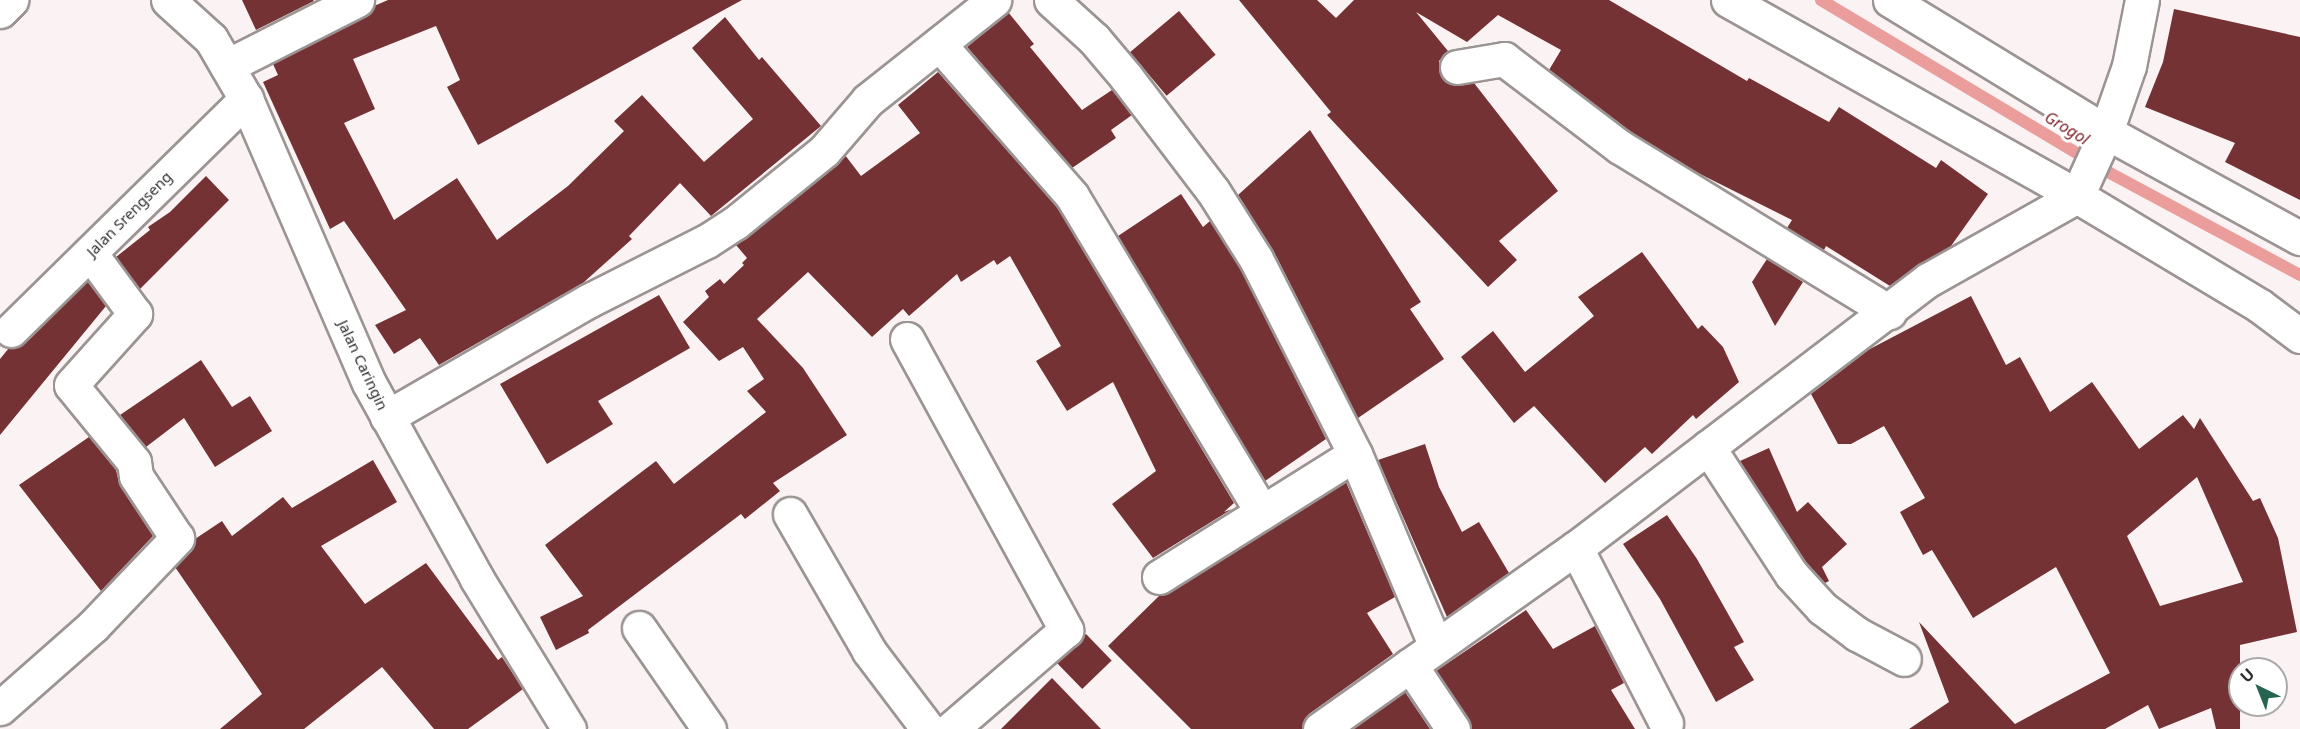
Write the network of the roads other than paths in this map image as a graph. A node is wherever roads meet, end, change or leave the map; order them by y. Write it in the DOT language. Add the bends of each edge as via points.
graph roads {
  1 [pos="11,0"];
  2 [pos="168,0"];
  3 [pos="357,0"];
  4 [pos="994,0"];
  5 [pos="1051,0"];
  6 [pos="1728,0"];
  7 [pos="1890,0"];
  8 [pos="2142,0"];
  9 [pos="0,11"];
  10 [pos="939,44"];
  11 [pos="227,66"];
  12 [pos="1457,67"];
  13 [pos="246,99"];
  14 [pos="2104,136"];
  15 [pos="2078,194"];
  16 [pos="2300,238"];
  17 [pos="90,253"];
  18 [pos="1888,312"];
  19 [pos="11,330"];
  20 [pos="2300,336"];
  21 [pos="907,339"];
  22 [pos="387,417"];
  23 [pos="1708,447"];
  24 [pos="1355,454"];
  25 [pos="1262,512"];
  26 [pos="790,514"];
  27 [pos="1576,548"];
  28 [pos="1159,577"];
  29 [pos="639,628"];
  30 [pos="1436,647"];
  31 [pos="1904,658"];
  32 [pos="1410,665"];
  33 [pos="0,708"];
  34 [pos="1666,723"];
  35 [pos="569,729"];
  36 [pos="709,729"];
  37 [pos="928,729"];
  38 [pos="951,729"];
  39 [pos="1320,729"];
  40 [pos="1454,729"];
  1 -- 9 [label="street"];
  2 -- 11 [label="street, Jalan Caringin" via="211,39"];
  3 -- 11 [label="street"];
  4 -- 10 [label="street"];
  5 -- 24 [label="street" via="1094,39 1213,191 1256,259"];
  6 -- 15 [label="street"];
  7 -- 14 [label="street"];
  8 -- 14 [label="street" via="2129,66"];
  10 -- 22 [label="street" via="868,100 824,151 735,223 588,301"];
  10 -- 25 [label="street" via="1072,196"];
  11 -- 13 [label="street, Jalan Caringin"];
  12 -- 18 [label="street" via="1504,59 1620,147"];
  13 -- 17 [label="street, Jalan Srengseng"];
  13 -- 22 [label="street, Jalan Caringin"];
  14 -- 15 [label="street"];
  14 -- 16 [label="street"];
  15 -- 18 [label="street" via="1928,280"];
  15 -- 20 [label="street" via="2260,306"];
  17 -- 19 [label="street, Jalan Srengseng"];
  17 -- 33 [label="street" via="135,314 71,385 134,462 136,477 177,538 93,626"];
  18 -- 23 [label="street"];
  21 -- 38 [label="street" via="1066,630"];
  22 -- 35 [label="street, Jalan Caringin" via="483,588"];
  23 -- 27 [label="street"];
  23 -- 31 [label="street" via="1791,574 1822,608 1857,634"];
  24 -- 25 [label="street"];
  24 -- 30 [label="street"];
  25 -- 28 [label="street"];
  26 -- 37 [label="street" via="869,651"];
  27 -- 30 [label="street"];
  27 -- 34 [label="street"];
  29 -- 36 [label="street"];
  30 -- 32 [label="street"];
  32 -- 39 [label="street"];
  32 -- 40 [label="street"];
}
